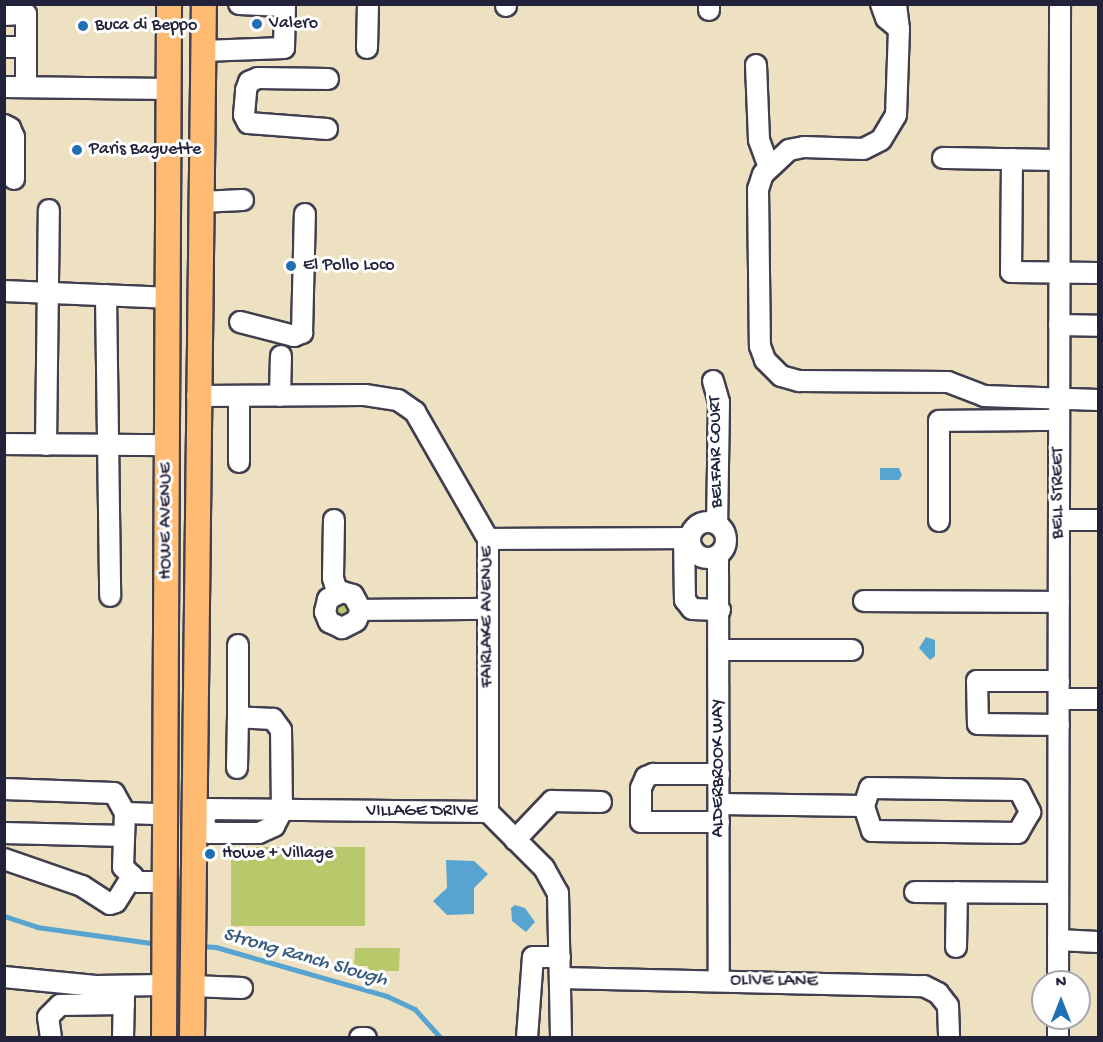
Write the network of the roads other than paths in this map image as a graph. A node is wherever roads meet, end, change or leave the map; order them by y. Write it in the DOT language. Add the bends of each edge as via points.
graph roads {
  1 [pos="170,4"];
  2 [pos="204,4"];
  3 [pos="239,4"];
  4 [pos="881,4"];
  5 [pos="896,4"];
  6 [pos="1060,4"];
  7 [pos="285,5"];
  8 [pos="368,5"];
  9 [pos="4,15"];
  10 [pos="899,29"];
  11 [pos="4,47"];
  12 [pos="26,47"];
  13 [pos="367,48"];
  14 [pos="203,51"];
  15 [pos="756,65"];
  16 [pos="328,84"];
  17 [pos="4,87"];
  18 [pos="26,87"];
  19 [pos="169,89"];
  20 [pos="4,125"];
  21 [pos="327,129"];
  22 [pos="943,158"];
  23 [pos="1012,159"];
  24 [pos="1059,160"];
  25 [pos="768,165"];
  26 [pos="14,179"];
  27 [pos="243,200"];
  28 [pos="201,202"];
  29 [pos="49,210"];
  30 [pos="304,214"];
  31 [pos="1059,272"];
  32 [pos="1098,273"];
  33 [pos="4,291"];
  34 [pos="48,294"];
  35 [pos="106,295"];
  36 [pos="168,297"];
  37 [pos="240,322"];
  38 [pos="1059,325"];
  39 [pos="1098,326"];
  40 [pos="281,356"];
  41 [pos="713,381"];
  42 [pos="197,396"];
  43 [pos="239,396"];
  44 [pos="280,396"];
  45 [pos="1059,398"];
  46 [pos="1098,400"];
  47 [pos="1059,420"];
  48 [pos="4,444"];
  49 [pos="46,444"];
  50 [pos="107,445"];
  51 [pos="167,445"];
  52 [pos="239,462"];
  53 [pos="334,520"];
  54 [pos="939,520"];
  55 [pos="1059,520"];
  56 [pos="1098,520"];
  57 [pos="717,524"];
  58 [pos="687,538"];
  59 [pos="488,539"];
  60 [pos="718,555"];
  61 [pos="337,592"];
  62 [pos="110,596"];
  63 [pos="864,601"];
  64 [pos="1059,602"];
  65 [pos="488,609"];
  66 [pos="361,610"];
  67 [pos="720,610"];
  68 [pos="238,645"];
  69 [pos="719,650"];
  70 [pos="852,650"];
  71 [pos="1059,690"];
  72 [pos="1098,699"];
  73 [pos="238,717"];
  74 [pos="1059,725"];
  75 [pos="166,732"];
  76 [pos="237,768"];
  77 [pos="719,774"];
  78 [pos="4,789"];
  79 [pos="601,802"];
  80 [pos="864,806"];
  81 [pos="282,811"];
  82 [pos="488,812"];
  83 [pos="1030,812"];
  84 [pos="1059,812"];
  85 [pos="125,813"];
  86 [pos="719,813"];
  87 [pos="163,814"];
  88 [pos="198,822"];
  89 [pos="4,833"];
  90 [pos="124,836"];
  91 [pos="515,840"];
  92 [pos="4,859"];
  93 [pos="132,876"];
  94 [pos="162,882"];
  95 [pos="915,892"];
  96 [pos="957,892"];
  97 [pos="1058,893"];
  98 [pos="192,924"];
  99 [pos="1058,940"];
  100 [pos="1098,942"];
  101 [pos="956,947"];
  102 [pos="560,957"];
  103 [pos="1058,970"];
  104 [pos="4,977"];
  105 [pos="560,978"];
  106 [pos="719,981"];
  107 [pos="162,985"];
  108 [pos="192,986"];
  109 [pos="242,988"];
  110 [pos="124,995"];
  111 [pos="529,999"];
  112 [pos="561,1000"];
  113 [pos="528,1036"];
  114 [pos="561,1036"];
  115 [pos="51,1038"];
  116 [pos="123,1038"];
  117 [pos="164,1038"];
  118 [pos="192,1038"];
  119 [pos="360,1038"];
  120 [pos="366,1038"];
  121 [pos="949,1038"];
  1 -- 19 [label="main road, HOWE AVENUE"];
  2 -- 14 [label="main road, HOWE AVENUE"];
  3 -- 7 [label="street"];
  4 -- 10 [label="street" via="889,22"];
  5 -- 10 [label="street"];
  6 -- 24 [label="street, BELL STREET"];
  7 -- 14 [label="street" via="284,48"];
  8 -- 13 [label="street"];
  9 -- 12 [label="street" via="26,14"];
  10 -- 25 [label="street" via="896,115 881,140 863,149 789,150"];
  11 -- 12 [label="street"];
  12 -- 18 [label="street"];
  14 -- 28 [label="main road, HOWE AVENUE"];
  15 -- 25 [label="street" via="759,140"];
  16 -- 21 [label="street" via="258,78 249,82 244,115 248,123"];
  17 -- 18 [label="street"];
  18 -- 19 [label="street"];
  19 -- 36 [label="main road, HOWE AVENUE"];
  20 -- 26 [label="street" via="14,137"];
  22 -- 23 [label="street"];
  23 -- 24 [label="street"];
  23 -- 31 [label="street" via="1011,272"];
  24 -- 31 [label="street, BELL STREET"];
  25 -- 45 [label="street" via="758,189 760,346 765,360 781,376 800,381 948,382 984,396"];
  27 -- 28 [label="street"];
  28 -- 42 [label="main road, HOWE AVENUE"];
  29 -- 34 [label="street"];
  30 -- 37 [label="street" via="302,333 294,336"];
  31 -- 32 [label="street"];
  31 -- 38 [label="street, BELL STREET"];
  33 -- 34 [label="street"];
  34 -- 35 [label="street"];
  34 -- 49 [label="street"];
  35 -- 36 [label="street"];
  35 -- 50 [label="street"];
  36 -- 42 [label="main road" via="177,308 183,379"];
  36 -- 51 [label="main road, HOWE AVENUE"];
  38 -- 39 [label="street"];
  38 -- 45 [label="street, BELL STREET"];
  40 -- 44 [label="street"];
  41 -- 57 [label="street, BELFAIR COURT" via="719,402"];
  42 -- 43 [label="street, FAIRLAKE AVENUE"];
  42 -- 88 [label="main road, HOWE AVENUE"];
  43 -- 44 [label="street, FAIRLAKE AVENUE"];
  43 -- 52 [label="street"];
  44 -- 59 [label="street, FAIRLAKE AVENUE" via="365,395 398,400 415,412"];
  45 -- 46 [label="street"];
  45 -- 47 [label="street, BELL STREET"];
  47 -- 54 [label="street" via="939,421"];
  47 -- 55 [label="street, BELL STREET"];
  48 -- 49 [label="street"];
  49 -- 50 [label="street"];
  50 -- 51 [label="street"];
  50 -- 62 [label="street"];
  51 -- 75 [label="main road, HOWE AVENUE"];
  53 -- 61 [label="street" via="333,578"];
  55 -- 56 [label="street"];
  55 -- 64 [label="street, BELL STREET"];
  57 -- 58 [label="street" via="699,524"];
  57 -- 60 [label="street, ALDERBROOK WAY" via="726,539"];
  58 -- 59 [label="street"];
  58 -- 60 [label="street" via="696,554 707,558"];
  58 -- 67 [label="street" via="685,600 692,609"];
  59 -- 65 [label="street, FAIRLAKE AVENUE"];
  60 -- 67 [label="street, ALDERBROOK WAY"];
  61 -- 66 [label="street" via="353,595"];
  61 -- 66 [label="street" via="325,608 333,625 352,625"];
  63 -- 64 [label="street"];
  64 -- 71 [label="street, BELL STREET"];
  65 -- 66 [label="street"];
  65 -- 82 [label="street, FAIRLAKE AVENUE"];
  67 -- 69 [label="street, ALDERBROOK WAY"];
  68 -- 73 [label="street"];
  69 -- 70 [label="street"];
  69 -- 77 [label="street, ALDERBROOK WAY"];
  71 -- 72 [label="street"];
  71 -- 74 [label="street, BELL STREET"];
  71 -- 74 [label="street" via="977,681 978,724"];
  73 -- 76 [label="street"];
  73 -- 81 [label="street" via="273,719 281,730"];
  74 -- 84 [label="street, BELL STREET"];
  75 -- 87 [label="main road, HOWE AVENUE"];
  75 -- 88 [label="main road" via="179,757 178,810 185,820"];
  77 -- 86 [label="street, ALDERBROOK WAY"];
  77 -- 86 [label="street" via="646,777 641,788 641,822"];
  78 -- 85 [label="street" via="114,793"];
  79 -- 91 [label="street" via="552,801"];
  80 -- 83 [label="street" via="870,788 1019,790"];
  80 -- 83 [label="street" via="872,831 1018,832"];
  80 -- 86 [label="street"];
  81 -- 82 [label="street, VILLAGE DRIVE"];
  81 -- 88 [label="street, VILLAGE DRIVE" via="209,808"];
  82 -- 91 [label="street, VILLAGE DRIVE"];
  83 -- 84 [label="street"];
  84 -- 97 [label="street, BELL STREET"];
  85 -- 87 [label="street"];
  85 -- 90 [label="street"];
  86 -- 106 [label="street, ALDERBROOK WAY"];
  87 -- 94 [label="main road, HOWE AVENUE"];
  87 -- 98 [label="main road" via="170,816 177,834 177,903"];
  88 -- 98 [label="main road, HOWE AVENUE"];
  89 -- 90 [label="street"];
  90 -- 93 [label="street" via="123,867"];
  91 -- 102 [label="street, VILLAGE DRIVE" via="555,885 560,906"];
  92 -- 93 [label="street" via="82,885 110,904 116,902"];
  93 -- 94 [label="street" via="138,882"];
  94 -- 107 [label="main road, HOWE AVENUE"];
  95 -- 96 [label="street"];
  96 -- 97 [label="street"];
  96 -- 101 [label="street"];
  97 -- 99 [label="street, BELL STREET"];
  98 -- 108 [label="main road, HOWE AVENUE"];
  99 -- 100 [label="street"];
  99 -- 103 [label="street, BELL STREET"];
  102 -- 105 [label="street, VILLAGE DRIVE"];
  102 -- 111 [label="street" via="533,957 533,990"];
  104 -- 110 [label="street"];
  105 -- 106 [label="street, OLIVE LANE"];
  105 -- 112 [label="street, VILLAGE DRIVE"];
  106 -- 121 [label="street, OLIVE LANE" via="924,986 938,993 948,1006"];
  107 -- 110 [label="street"];
  107 -- 117 [label="main road, HOWE AVENUE"];
  108 -- 109 [label="street"];
  108 -- 118 [label="main road, HOWE AVENUE"];
  110 -- 115 [label="street" via="60,1005 48,1017"];
  110 -- 116 [label="street"];
  111 -- 112 [label="street"];
  111 -- 113 [label="street"];
  112 -- 114 [label="street, VILLAGE DRIVE"];
  113 -- 114 [label="street"];
  119 -- 120 [label="street"];
}
